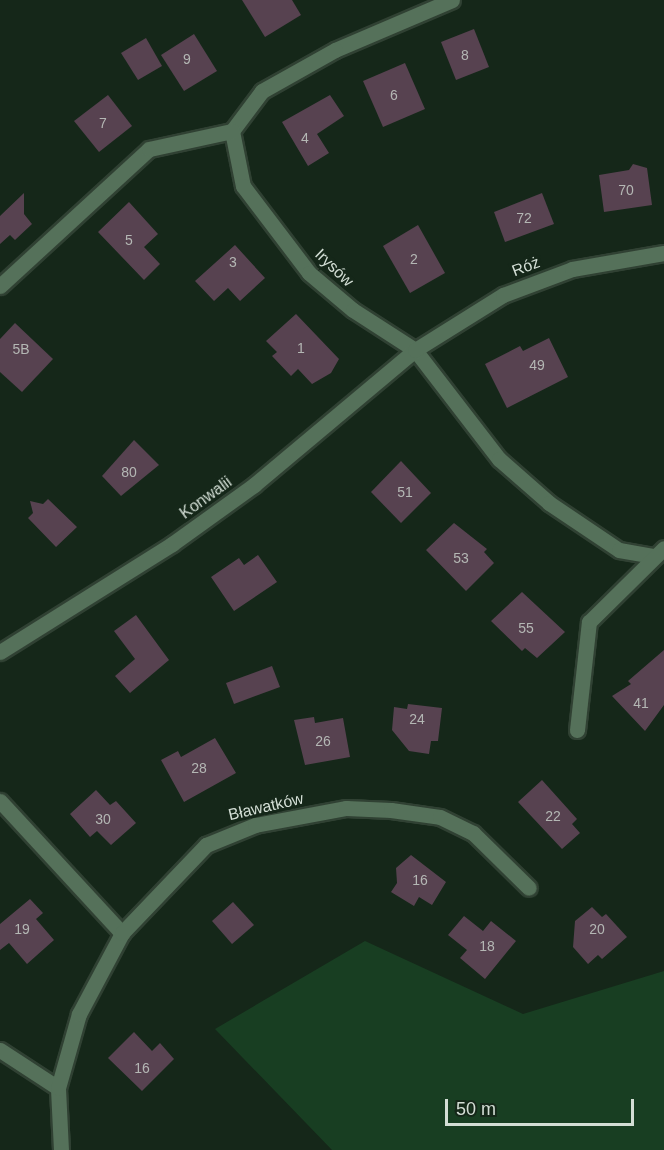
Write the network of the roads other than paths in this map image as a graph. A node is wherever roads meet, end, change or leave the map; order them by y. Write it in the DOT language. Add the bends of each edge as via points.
graph roads {
  1 [pos="452,0"];
  2 [pos="232,131"];
  3 [pos="664,253"];
  4 [pos="0,286"];
  5 [pos="416,350"];
  6 [pos="658,552"];
  7 [pos="0,652"];
  8 [pos="577,730"];
  9 [pos="0,801"];
  10 [pos="529,888"];
  11 [pos="123,933"];
  12 [pos="0,1050"];
  13 [pos="58,1088"];
  14 [pos="61,1150"];
  1 -- 2 [label="street" via="335,50 262,92"];
  2 -- 4 [label="street" via="149,149"];
  2 -- 5 [label="street, Irysów" via="243,186 309,273 353,310"];
  3 -- 5 [label="street, Róż" via="572,269 503,295"];
  5 -- 6 [label="street, Irysów" via="499,459 549,503 619,550"];
  5 -- 7 [label="street, Konwalii" via="245,491 172,544"];
  6 -- 8 [label="street" via="589,622"];
  9 -- 11 [label="street"];
  10 -- 11 [label="street, Bławatków" via="473,833 440,817 346,808 255,825 206,845"];
  11 -- 13 [label="street, Bławatków" via="79,1014"];
  12 -- 13 [label="street"];
  13 -- 14 [label="street, Bławatków"];
}
